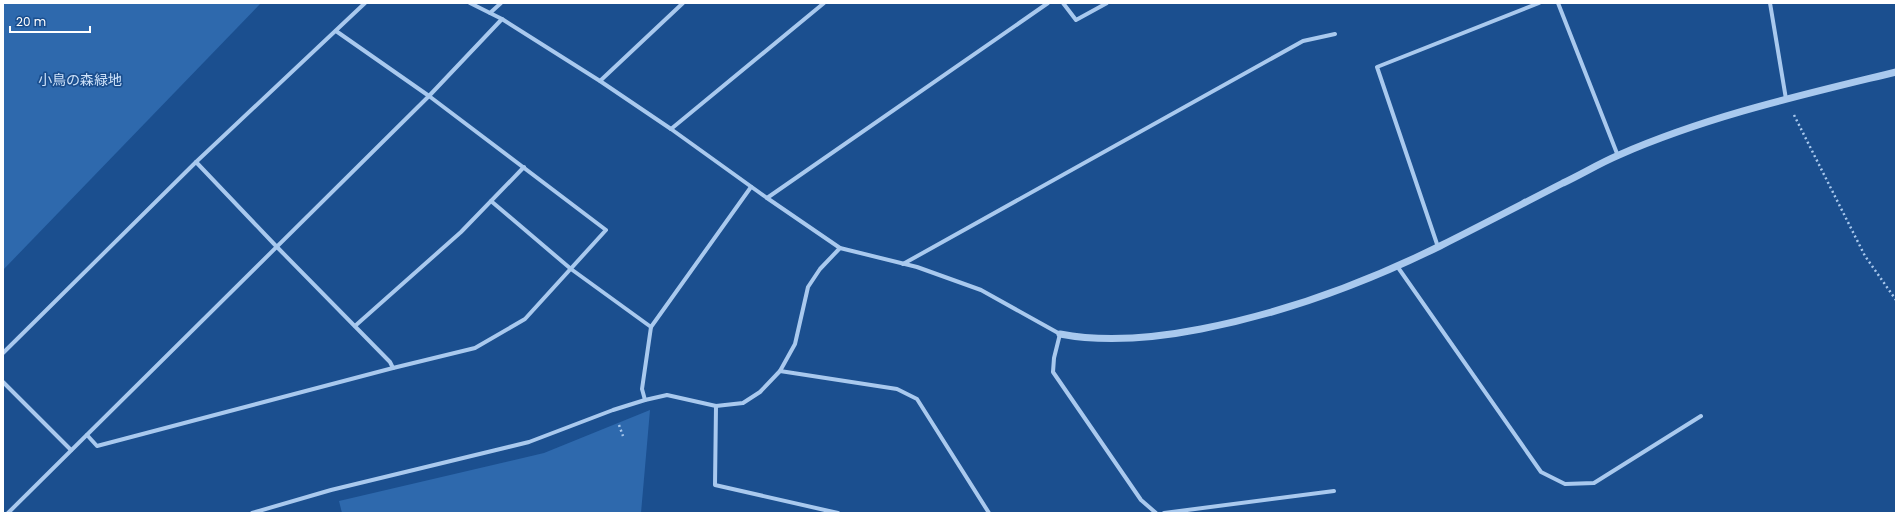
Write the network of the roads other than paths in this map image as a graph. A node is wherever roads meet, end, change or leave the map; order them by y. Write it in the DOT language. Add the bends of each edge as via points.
graph roads {
  1 [pos="365,3"];
  2 [pos="470,3"];
  3 [pos="501,3"];
  4 [pos="683,3"];
  5 [pos="824,3"];
  6 [pos="1048,3"];
  7 [pos="1063,3"];
  8 [pos="1107,3"];
  9 [pos="1539,3"];
  10 [pos="1558,3"];
  11 [pos="1770,3"];
  12 [pos="490,13"];
  13 [pos="502,19"];
  14 [pos="336,31"];
  15 [pos="1335,34"];
  16 [pos="1896,72"];
  17 [pos="600,81"];
  18 [pos="429,96"];
  19 [pos="1786,99"];
  20 [pos="671,129"];
  21 [pos="1618,156"];
  22 [pos="196,162"];
  23 [pos="524,168"];
  24 [pos="751,187"];
  25 [pos="766,198"];
  26 [pos="491,201"];
  27 [pos="276,246"];
  28 [pos="1438,247"];
  29 [pos="840,248"];
  30 [pos="903,264"];
  31 [pos="1397,266"];
  32 [pos="572,269"];
  33 [pos="355,326"];
  34 [pos="651,328"];
  35 [pos="1060,334"];
  36 [pos="3,353"];
  37 [pos="393,368"];
  38 [pos="780,371"];
  39 [pos="3,382"];
  40 [pos="645,400"];
  41 [pos="716,406"];
  42 [pos="1701,416"];
  43 [pos="88,435"];
  44 [pos="71,450"];
  45 [pos="1334,491"];
  46 [pos="267,511"];
  47 [pos="8,513"];
  48 [pos="252,513"];
  49 [pos="838,513"];
  50 [pos="989,513"];
  51 [pos="1156,513"];
  52 [pos="1164,513"];
  1 -- 14 [label="street"];
  2 -- 12 [label="street"];
  3 -- 12 [label="street"];
  4 -- 17 [label="street"];
  5 -- 20 [label="street"];
  6 -- 25 [label="street"];
  7 -- 8 [label="street" via="1076,20"];
  9 -- 28 [label="street" via="1377,67"];
  10 -- 21 [label="street"];
  11 -- 19 [label="street"];
  12 -- 13 [label="street"];
  13 -- 17 [label="street"];
  13 -- 18 [label="street"];
  14 -- 18 [label="street"];
  14 -- 22 [label="street"];
  15 -- 30 [label="street" via="1303,41"];
  16 -- 19 [label="street"];
  17 -- 20 [label="street"];
  18 -- 23 [label="street"];
  18 -- 27 [label="street"];
  19 -- 21 [label="street" via="1681,131"];
  20 -- 24 [label="street"];
  21 -- 28 [label="street"];
  22 -- 27 [label="street"];
  22 -- 36 [label="street"];
  23 -- 26 [label="street"];
  23 -- 32 [label="street" via="606,230"];
  24 -- 25 [label="street"];
  24 -- 34 [label="street"];
  25 -- 29 [label="street"];
  26 -- 32 [label="street"];
  26 -- 33 [label="street" via="461,232"];
  27 -- 33 [label="street"];
  27 -- 43 [label="street"];
  28 -- 31 [label="street"];
  29 -- 30 [label="street"];
  29 -- 38 [label="street" via="820,269 808,287 795,344"];
  30 -- 35 [label="street" via="981,290"];
  31 -- 35 [label="street" via="1354,285 1233,323 1128,339 1083,338"];
  31 -- 42 [label="street" via="1541,472 1565,484 1594,482"];
  32 -- 34 [label="street"];
  32 -- 37 [label="street" via="525,319 475,348"];
  33 -- 37 [label="street"];
  34 -- 40 [label="street" via="642,389"];
  35 -- 51 [label="street" via="1053,372 1141,500"];
  37 -- 43 [label="street" via="97,446"];
  38 -- 41 [label="street" via="760,392 744,403"];
  38 -- 50 [label="street" via="898,389 917,399"];
  39 -- 44 [label="street"];
  40 -- 41 [label="street" via="667,395"];
  40 -- 46 [label="street" via="529,442 331,490"];
  41 -- 49 [label="street" via="715,485"];
  43 -- 44 [label="street"];
  44 -- 47 [label="street"];
  45 -- 52 [label="street"];
  46 -- 48 [label="street"];
}
